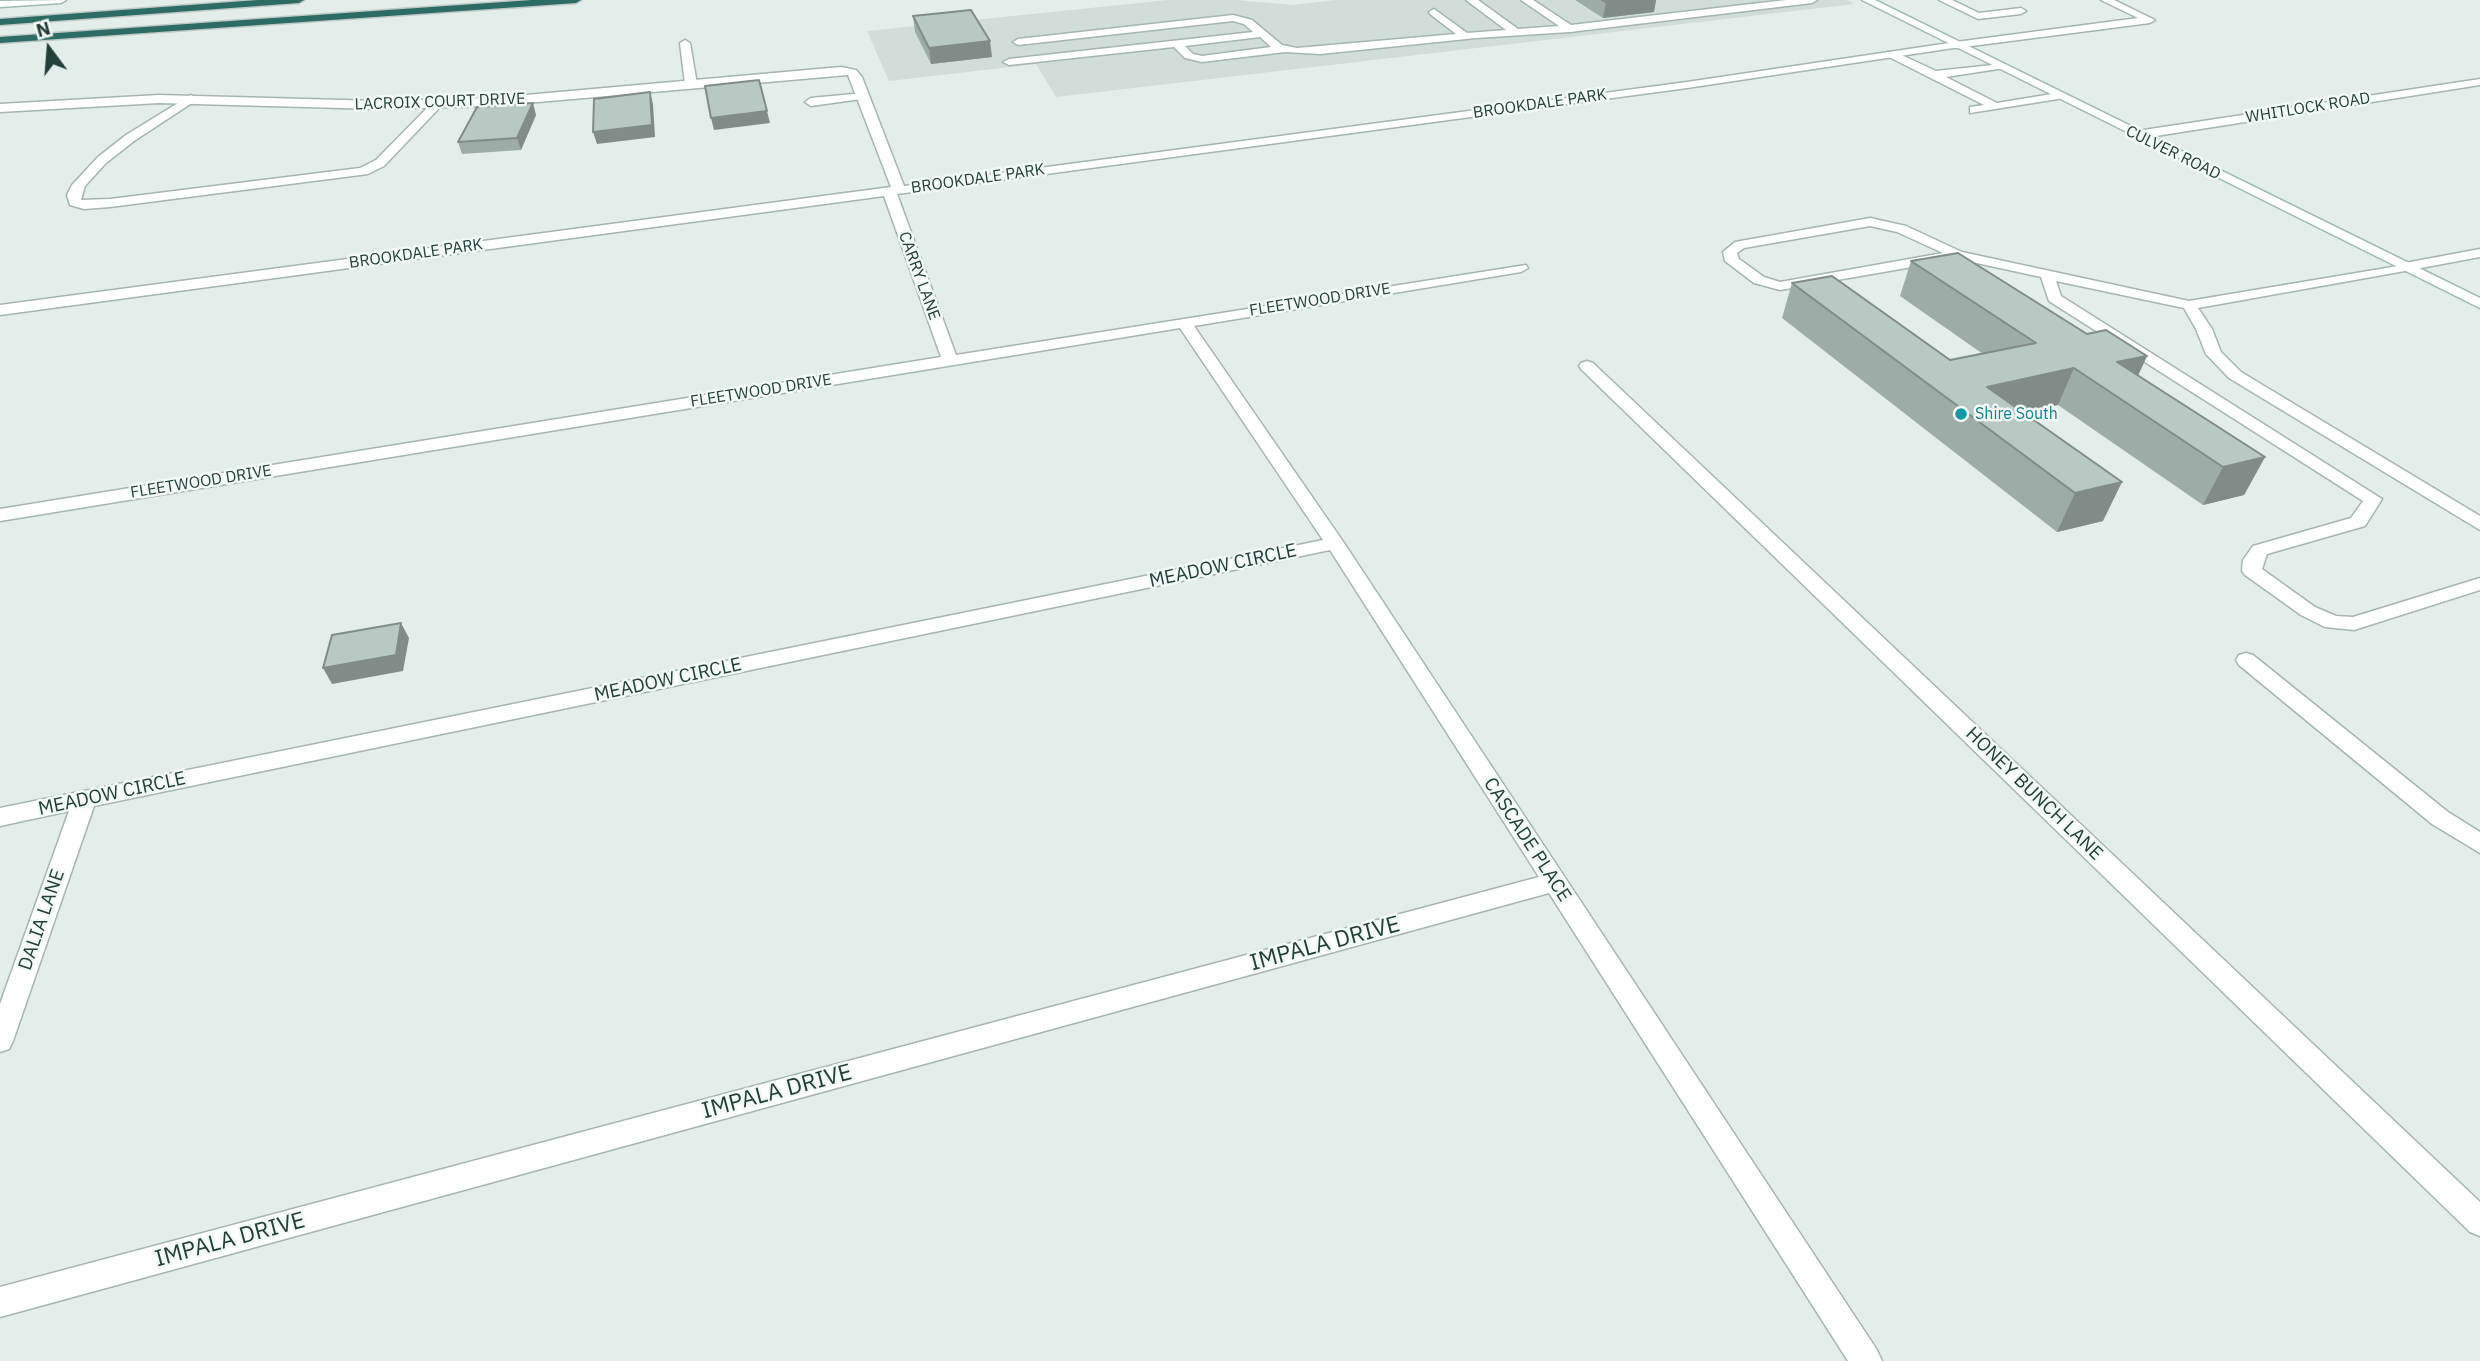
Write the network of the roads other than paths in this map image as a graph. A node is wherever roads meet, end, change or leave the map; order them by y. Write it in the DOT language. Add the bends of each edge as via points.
graph roads {
  1 [pos="61,0"];
  2 [pos="299,0"];
  3 [pos="576,0"];
  4 [pos="1471,0"];
  5 [pos="1526,0"];
  6 [pos="1676,0"];
  7 [pos="1812,0"];
  8 [pos="1867,0"];
  9 [pos="1998,0"];
  10 [pos="2106,0"];
  11 [pos="1949,2"];
  12 [pos="1970,2"];
  13 [pos="0,4"];
  14 [pos="2021,11"];
  15 [pos="1434,12"];
  16 [pos="1699,13"];
  17 [pos="2033,16"];
  18 [pos="0,22"];
  19 [pos="2045,22"];
  20 [pos="1570,29"];
  21 [pos="2066,31"];
  22 [pos="1517,33"];
  23 [pos="1261,34"];
  24 [pos="1465,36"];
  25 [pos="0,40"];
  26 [pos="685,43"];
  27 [pos="1176,43"];
  28 [pos="1956,45"];
  29 [pos="1282,49"];
  30 [pos="1891,54"];
  31 [pos="1030,60"];
  32 [pos="1009,62"];
  33 [pos="1998,66"];
  34 [pos="1934,75"];
  35 [pos="1970,76"];
  36 [pos="2480,82"];
  37 [pos="691,85"];
  38 [pos="2006,88"];
  39 [pos="807,89"];
  40 [pos="864,96"];
  41 [pos="2058,96"];
  42 [pos="191,99"];
  43 [pos="2030,100"];
  44 [pos="811,102"];
  45 [pos="2012,103"];
  46 [pos="437,104"];
  47 [pos="1995,106"];
  48 [pos="0,108"];
  49 [pos="1974,110"];
  50 [pos="816,116"];
  51 [pos="2137,135"];
  52 [pos="894,191"];
  53 [pos="2480,253"];
  54 [pos="1958,255"];
  55 [pos="2405,267"];
  56 [pos="1521,268"];
  57 [pos="2047,274"];
  58 [pos="2480,304"];
  59 [pos="2189,305"];
  60 [pos="0,310"];
  61 [pos="1184,323"];
  62 [pos="950,361"];
  63 [pos="1587,366"];
  64 [pos="0,515"];
  65 [pos="2480,524"];
  66 [pos="1335,544"];
  67 [pos="2480,584"];
  68 [pos="2246,660"];
  69 [pos="85,799"];
  70 [pos="0,817"];
  71 [pos="2480,844"];
  72 [pos="1555,882"];
  73 [pos="0,1041"];
  74 [pos="2480,1222"];
  75 [pos="0,1302"];
  76 [pos="1866,1361"];
  1 -- 13 [label="street"];
  2 -- 18 [label="highway"];
  3 -- 25 [label="highway"];
  4 -- 22 [label="street"];
  5 -- 20 [label="street"];
  6 -- 16 [label="street"];
  7 -- 16 [label="street"];
  8 -- 28 [label="street, CULVER ROAD"];
  9 -- 14 [label="street"];
  10 -- 21 [label="street, BROOKDALE PARK" via="2150,20"];
  11 -- 12 [label="street"];
  11 -- 14 [label="street" via="1978,16"];
  14 -- 17 [label="street"];
  15 -- 24 [label="street"];
  16 -- 20 [label="street"];
  19 -- 21 [label="street"];
  20 -- 22 [label="street"];
  21 -- 28 [label="street, BROOKDALE PARK"];
  22 -- 24 [label="street"];
  23 -- 27 [label="street"];
  23 -- 29 [label="street"];
  23 -- 31 [label="street" via="1245,20 1227,19 1015,38"];
  24 -- 29 [label="street" via="1320,51"];
  26 -- 37 [label="street"];
  27 -- 29 [label="street" via="1189,56 1202,60"];
  27 -- 31 [label="street"];
  28 -- 30 [label="street, BROOKDALE PARK"];
  28 -- 33 [label="street, CULVER ROAD"];
  30 -- 34 [label="street"];
  30 -- 52 [label="street, BROOKDALE PARK"];
  31 -- 32 [label="street"];
  33 -- 35 [label="street"];
  33 -- 41 [label="street, CULVER ROAD"];
  34 -- 35 [label="street" via="1953,72"];
  34 -- 47 [label="street"];
  35 -- 45 [label="street"];
  36 -- 51 [label="street, WHITLOCK ROAD"];
  37 -- 40 [label="street, LACROIX COURT DRIVE" via="834,70 854,75"];
  37 -- 46 [label="street, LACROIX COURT DRIVE"];
  38 -- 43 [label="street"];
  39 -- 44 [label="street"];
  40 -- 44 [label="street"];
  40 -- 52 [label="street, CARRY LANE"];
  41 -- 43 [label="street"];
  41 -- 51 [label="street, CULVER ROAD"];
  42 -- 46 [label="street, LACROIX COURT DRIVE"];
  42 -- 46 [label="street" via="102,160 79,185 75,202 110,203 363,172 380,163"];
  42 -- 48 [label="street, LACROIX COURT DRIVE"];
  43 -- 45 [label="street"];
  44 -- 50 [label="street"];
  45 -- 47 [label="street"];
  47 -- 49 [label="street"];
  51 -- 55 [label="street, CULVER ROAD"];
  52 -- 60 [label="street, BROOKDALE PARK"];
  52 -- 62 [label="street, CARRY LANE"];
  53 -- 55 [label="street"];
  54 -- 54 [label="street" via="1780,286 1759,280 1732,261 1730,252 1740,245 1870,222 1901,229"];
  54 -- 57 [label="street"];
  55 -- 58 [label="street, CULVER ROAD"];
  55 -- 59 [label="street"];
  56 -- 61 [label="street, FLEETWOOD DRIVE"];
  57 -- 59 [label="street"];
  57 -- 67 [label="street" via="2054,298 2373,499 2358,522 2260,550 2252,571 2308,611 2332,622 2354,624"];
  59 -- 65 [label="street" via="2214,354 2235,375"];
  61 -- 62 [label="street, FLEETWOOD DRIVE"];
  61 -- 66 [label="street, CASCADE PLACE"];
  62 -- 64 [label="street, FLEETWOOD DRIVE"];
  63 -- 74 [label="street, HONEY BUNCH LANE"];
  66 -- 69 [label="street, MEADOW CIRCLE"];
  66 -- 72 [label="street, CASCADE PLACE"];
  68 -- 71 [label="street" via="2440,818"];
  69 -- 70 [label="street, MEADOW CIRCLE"];
  69 -- 73 [label="street, DALIA LANE"];
  72 -- 75 [label="street, IMPALA DRIVE"];
  72 -- 76 [label="street, CASCADE PLACE"];
}
